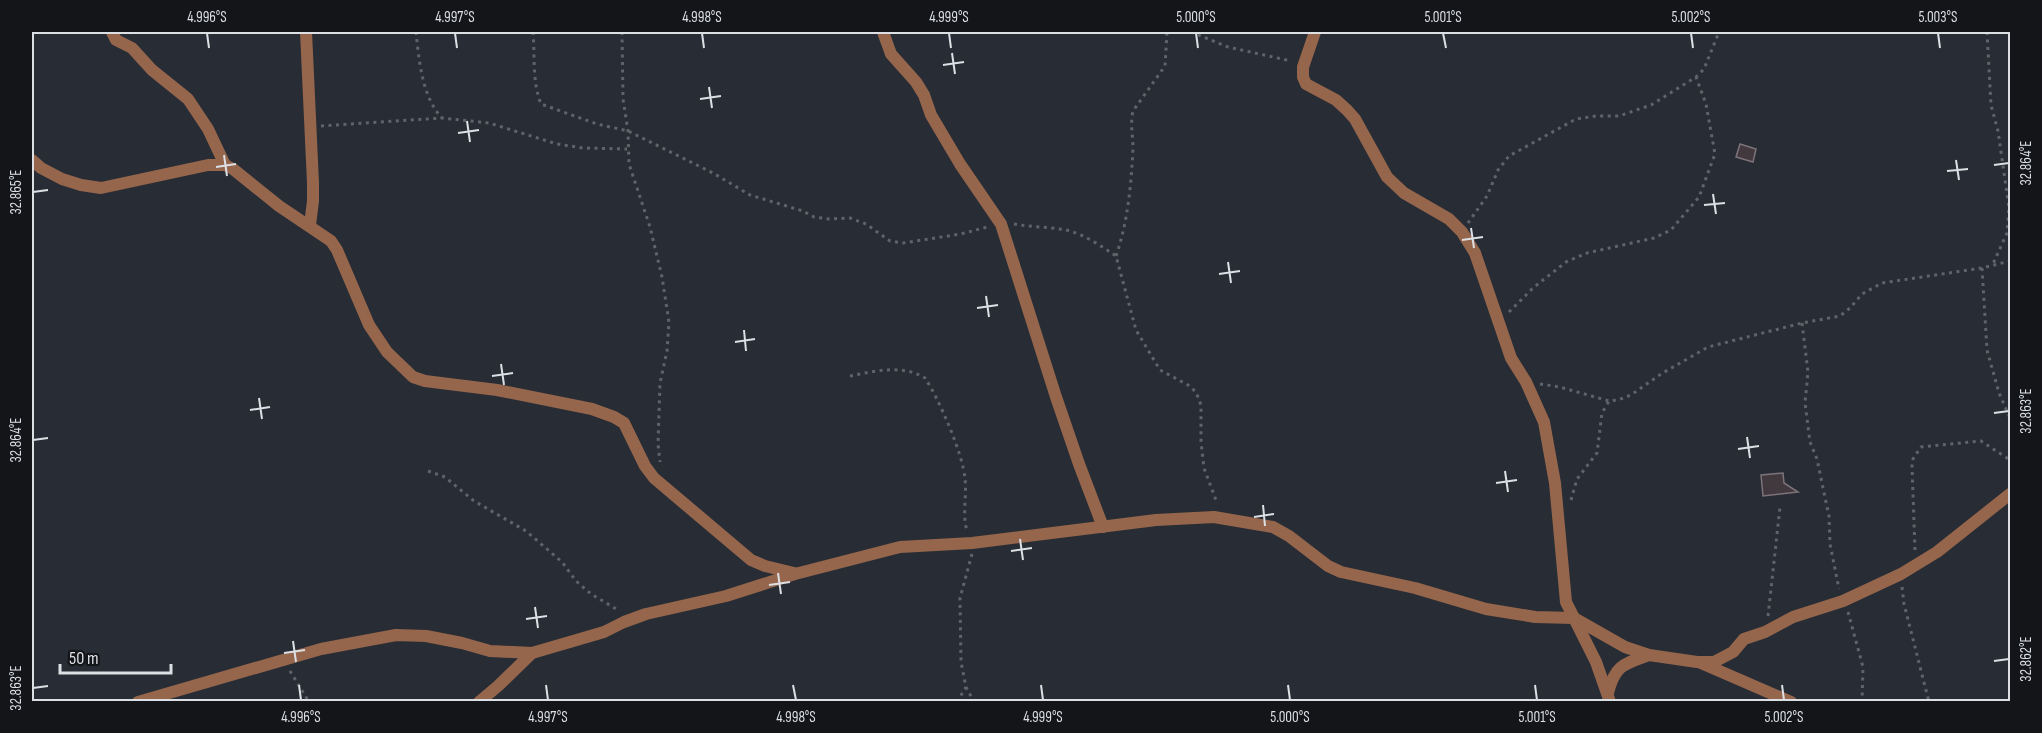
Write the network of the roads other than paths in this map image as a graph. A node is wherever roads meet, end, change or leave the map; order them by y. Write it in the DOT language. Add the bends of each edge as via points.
graph roads {
  1 [pos="112,32"];
  2 [pos="306,32"];
  3 [pos="883,32"];
  4 [pos="1315,32"];
  5 [pos="32,160"];
  6 [pos="225,165"];
  7 [pos="309,225"];
  8 [pos="2010,494"];
  9 [pos="1104,527"];
  10 [pos="795,573"];
  11 [pos="1574,618"];
  12 [pos="532,653"];
  13 [pos="1649,655"];
  14 [pos="1697,662"];
  15 [pos="1609,697"];
  16 [pos="138,702"];
  17 [pos="479,702"];
  18 [pos="1791,702"];
  1 -- 6 [label="street" via="116,40 132,48 146,65 189,99"];
  2 -- 7 [label="street" via="313,201"];
  3 -- 9 [label="street" via="891,54 920,88 960,164 1001,224 1056,397"];
  4 -- 11 [label="street" via="1303,67 1306,84 1336,100 1355,119 1396,187 1449,219 1475,253 1511,358 1544,422 1552,461 1565,597"];
  5 -- 6 [label="street" via="62,179 101,188 208,165"];
  6 -- 7 [label="street"];
  7 -- 10 [label="street" via="331,241 369,325 387,352 413,377 497,390 614,417 624,423 645,466 662,485 751,560"];
  8 -- 14 [label="street" via="1901,574 1744,639 1719,661"];
  9 -- 10 [label="street" via="972,543 900,547"];
  9 -- 11 [label="street" via="1202,517 1273,527 1341,572 1486,609"];
  10 -- 12 [label="street" via="726,596 646,614 604,632"];
  11 -- 13 [label="street" via="1625,647"];
  11 -- 15 [label="street"];
  12 -- 16 [label="street" via="490,651 403,634 370,638"];
  12 -- 17 [label="street"];
  13 -- 14 [label="street"];
  13 -- 15 [label="street" via="1618,670 1612,677"];
  14 -- 18 [label="street"];
}
